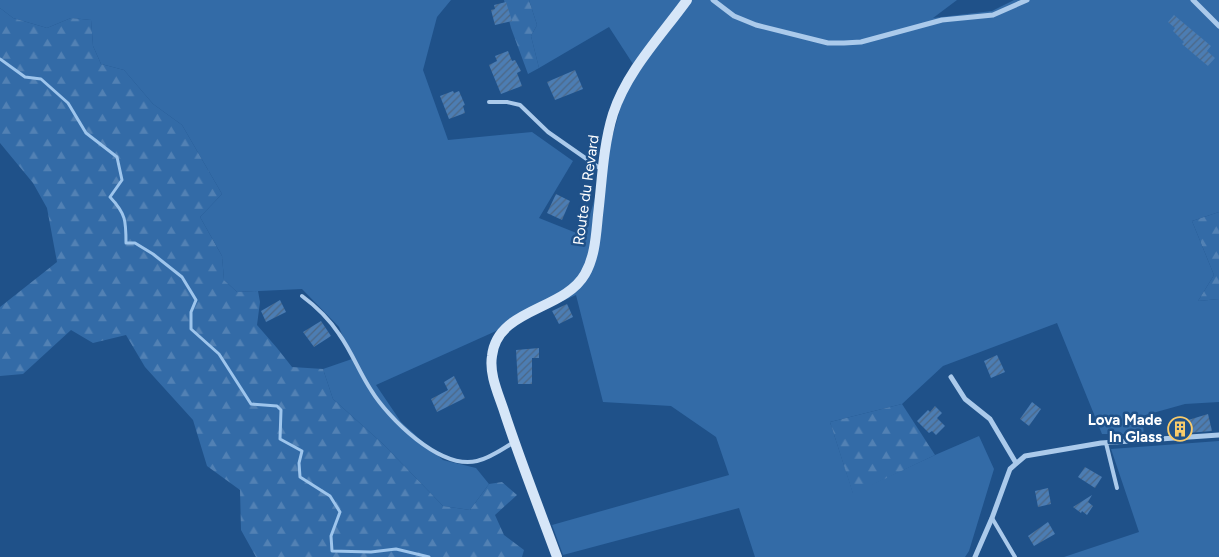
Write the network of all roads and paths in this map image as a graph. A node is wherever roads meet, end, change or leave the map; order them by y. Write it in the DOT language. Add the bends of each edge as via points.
graph roads {
  1 [pos="687,0"];
  2 [pos="713,0"];
  3 [pos="1027,0"];
  4 [pos="1194,0"];
  5 [pos="1219,26"];
  6 [pos="489,102"];
  7 [pos="604,171"];
  8 [pos="302,296"];
  9 [pos="951,377"];
  10 [pos="1219,434"];
  11 [pos="514,442"];
  12 [pos="1106,443"];
  13 [pos="1016,463"];
  14 [pos="1117,488"];
  15 [pos="992,518"];
  16 [pos="557,557"];
  17 [pos="975,557"];
  18 [pos="1015,557"];
  1 -- 7 [label="main road, Route du Revard" via="629,79 619,99 613,115"];
  2 -- 3 [label="street" via="734,16 756,25 844,44 942,20 993,15"];
  4 -- 5 [label="street"];
  6 -- 7 [label="lane" via="520,104 548,132"];
  7 -- 11 [label="main road, Route du Revard" via="596,237 590,263 580,282 559,298 508,326 494,345 494,380"];
  8 -- 11 [label="lane" via="318,308 340,335 370,390 384,408 401,426 433,450 461,461 476,462"];
  9 -- 13 [label="street" via="965,399 990,419"];
  10 -- 12 [label="street"];
  11 -- 16 [label="main road, Route du Revard"];
  12 -- 13 [label="street" via="1025,456"];
  12 -- 14 [label="lane"];
  13 -- 15 [label="street" via="1010,469"];
  15 -- 17 [label="street"];
  15 -- 18 [label="lane"];
}
